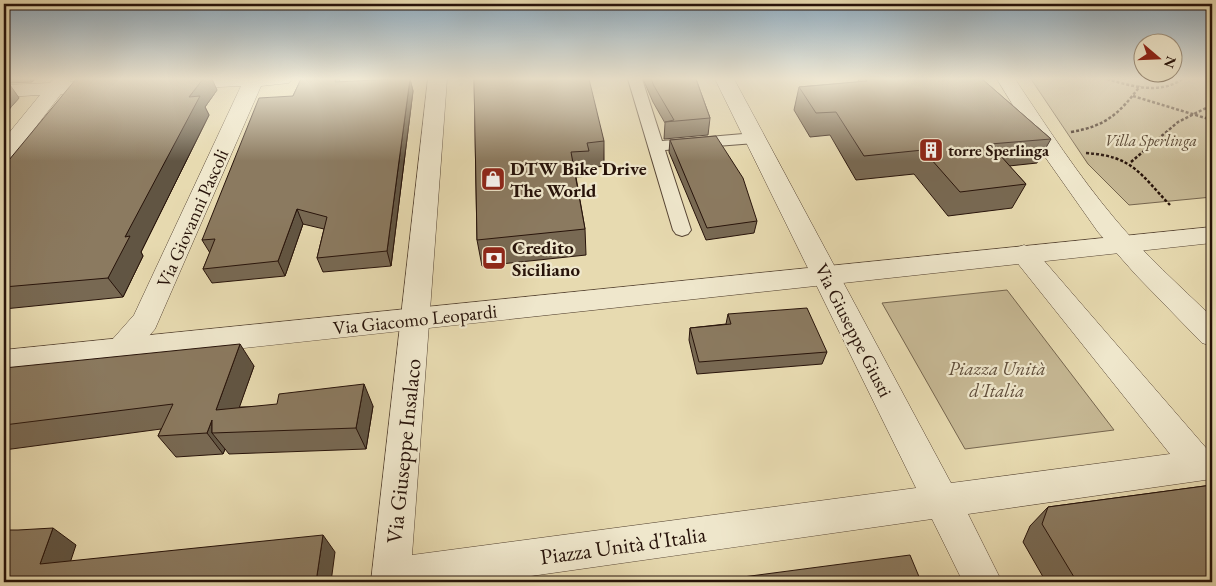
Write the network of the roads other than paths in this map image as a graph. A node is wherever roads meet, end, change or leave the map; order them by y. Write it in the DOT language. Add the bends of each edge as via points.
graph roads {
  1 [pos="41,106"];
  2 [pos="242,106"];
  3 [pos="435,106"];
  4 [pos="644,106"];
  5 [pos="739,106"];
  6 [pos="1024,106"];
  7 [pos="755,138"];
  8 [pos="656,146"];
  9 [pos="4,153"];
  10 [pos="682,230"];
  11 [pos="1212,235"];
  12 [pos="1122,244"];
  13 [pos="1024,254"];
  14 [pos="825,275"];
  15 [pos="416,319"];
  16 [pos="1212,335"];
  17 [pos="121,349"];
  18 [pos="4,362"];
  19 [pos="1206,465"];
  20 [pos="942,502"];
  21 [pos="390,580"];
  22 [pos="983,582"];
  1 -- 9 [label="street"];
  2 -- 17 [label="street, Via Giovanni Pascoli" via="145,321"];
  3 -- 15 [label="street, Via Giuseppe Insalaco"];
  4 -- 8 [label="lane"];
  5 -- 7 [label="street, Via Giuseppe Giusti"];
  6 -- 12 [label="street" via="1076,186"];
  7 -- 8 [label="lane"];
  7 -- 14 [label="street, Via Giuseppe Giusti"];
  8 -- 10 [label="lane"];
  11 -- 12 [label="street"];
  12 -- 13 [label="street"];
  12 -- 16 [label="street"];
  13 -- 14 [label="street"];
  13 -- 19 [label="street"];
  14 -- 15 [label="street, Via Giacomo Leopardi"];
  14 -- 20 [label="street, Via Giuseppe Giusti"];
  15 -- 17 [label="street, Via Giacomo Leopardi"];
  15 -- 21 [label="street, Via Giuseppe Insalaco"];
  17 -- 18 [label="street, Via Giacomo Leopardi"];
  19 -- 20 [label="street, Piazza Unità d'Italia"];
  20 -- 21 [label="street, Piazza Unità d'Italia"];
  20 -- 22 [label="street, Via Giuseppe Giusti"];
}
